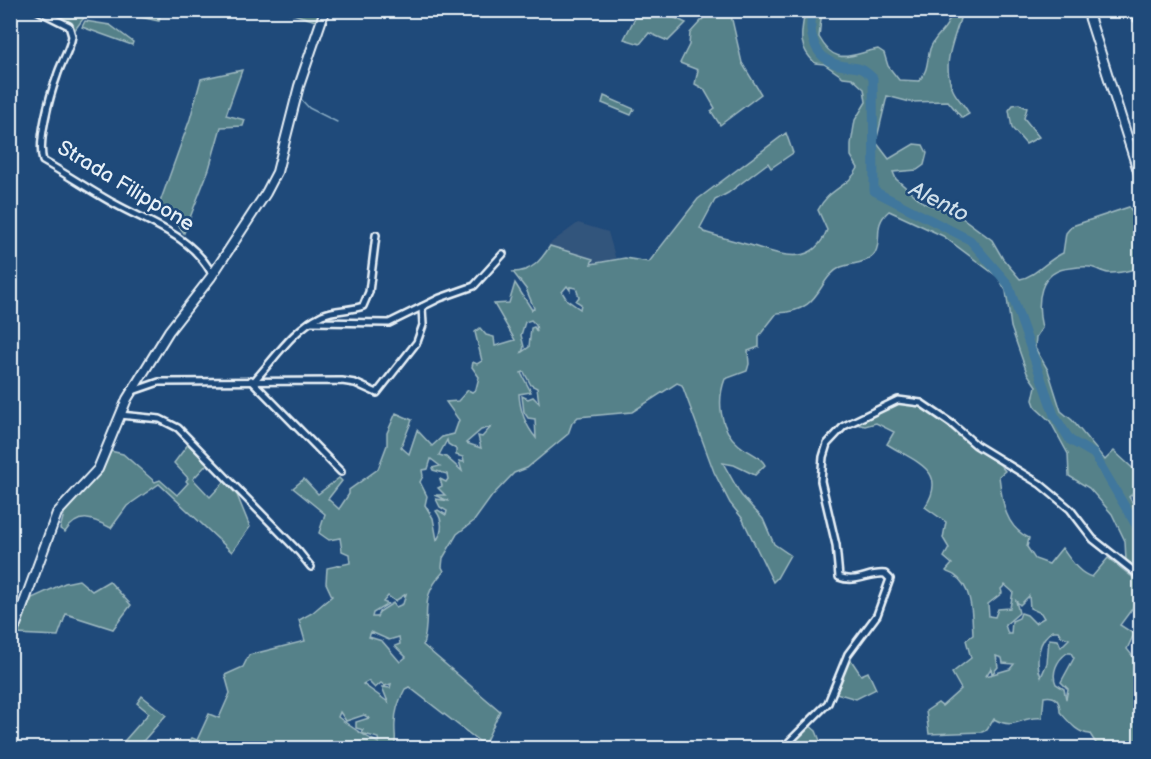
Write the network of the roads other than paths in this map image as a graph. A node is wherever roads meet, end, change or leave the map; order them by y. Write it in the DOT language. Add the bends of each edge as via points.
graph roads {
  1 [pos="37,10"];
  2 [pos="325,10"];
  3 [pos="1087,10"];
  4 [pos="1132,10"];
  5 [pos="1140,20"];
  6 [pos="1140,177"];
  7 [pos="376,235"];
  8 [pos="503,254"];
  9 [pos="212,274"];
  10 [pos="422,307"];
  11 [pos="310,322"];
  12 [pos="253,380"];
  13 [pos="131,392"];
  14 [pos="118,415"];
  15 [pos="341,472"];
  16 [pos="311,567"];
  17 [pos="1140,576"];
  18 [pos="10,642"];
  19 [pos="783,748"];
  1 -- 9 [label="street, Strada Filippone" via="69,27 72,36 56,77 43,133 43,161 179,237"];
  2 -- 9 [label="street" via="277,172"];
  3 -- 6 [label="street"];
  4 -- 5 [label="highway"];
  7 -- 11 [label="street" via="367,301 357,308 324,314"];
  8 -- 10 [label="street" via="474,286"];
  9 -- 13 [label="street"];
  10 -- 11 [label="street" via="379,325"];
  10 -- 12 [label="street" via="423,325 417,342 377,393 342,381"];
  11 -- 12 [label="street" via="293,334"];
  12 -- 13 [label="street" via="159,382"];
  12 -- 15 [label="street"];
  13 -- 14 [label="street"];
  14 -- 16 [label="street" via="160,419 178,428"];
  14 -- 18 [label="street" via="98,469 57,513"];
  17 -- 19 [label="street" via="1093,539 1070,509 1041,484 976,445 921,403 898,400 856,419 835,433 827,444 820,469 837,553 837,573 846,580 882,573 890,579 877,615 848,654 828,703"];
}
